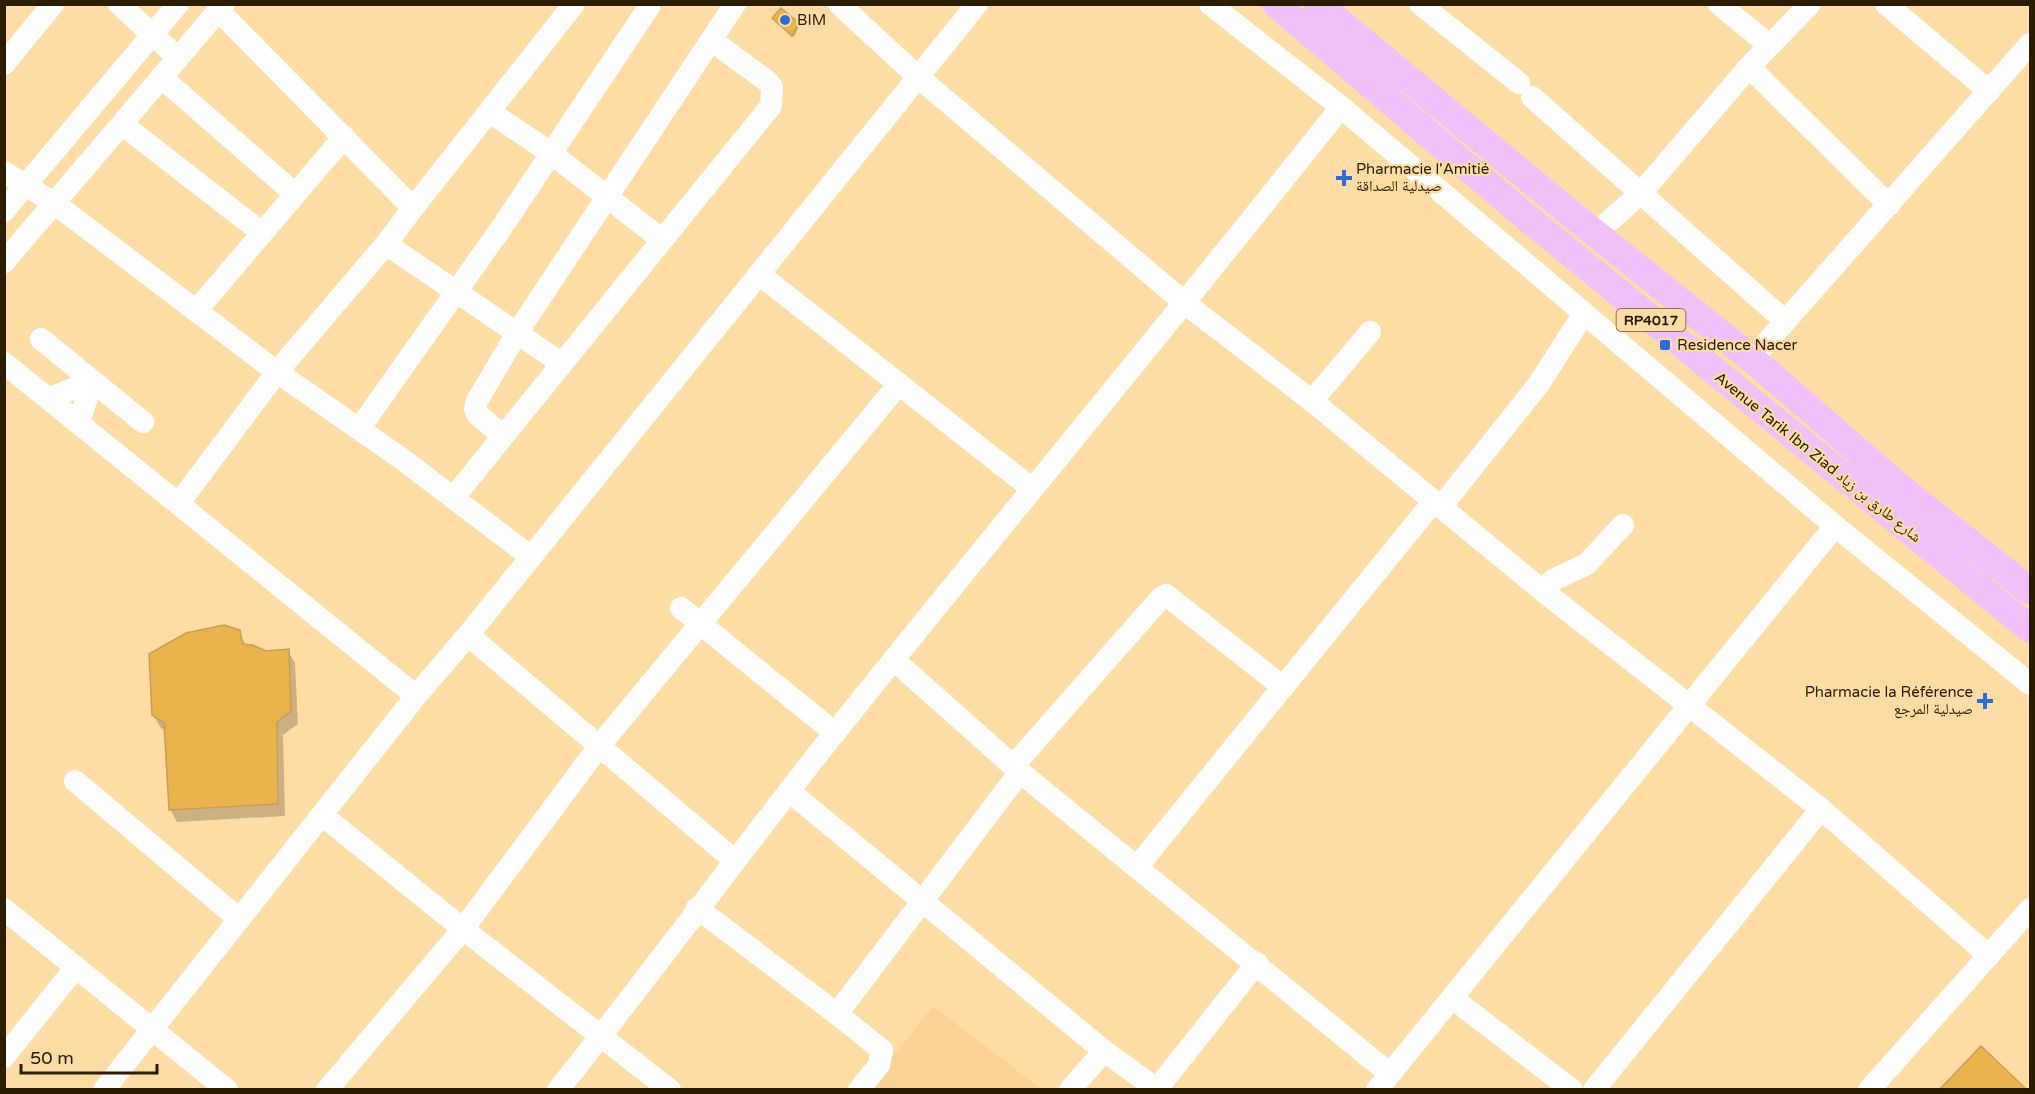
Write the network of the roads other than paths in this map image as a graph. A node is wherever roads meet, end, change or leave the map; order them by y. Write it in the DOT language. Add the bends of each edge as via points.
graph roads {
  1 [pos="119,4"];
  2 [pos="178,4"];
  3 [pos="574,4"];
  4 [pos="735,4"];
  5 [pos="839,4"];
  6 [pos="977,4"];
  7 [pos="1210,4"];
  8 [pos="1276,4"];
  9 [pos="1318,4"];
  10 [pos="1420,4"];
  11 [pos="1719,4"];
  12 [pos="1810,4"];
  13 [pos="1886,4"];
  14 [pos="51,5"];
  15 [pos="649,7"];
  16 [pos="221,8"];
  17 [pos="152,36"];
  18 [pos="711,40"];
  19 [pos="2031,44"];
  20 [pos="1769,45"];
  21 [pos="178,58"];
  22 [pos="4,64"];
  23 [pos="1749,67"];
  24 [pos="917,76"];
  25 [pos="161,77"];
  26 [pos="1989,91"];
  27 [pos="1341,107"];
  28 [pos="491,112"];
  29 [pos="123,125"];
  30 [pos="344,137"];
  31 [pos="551,153"];
  32 [pos="4,172"];
  33 [pos="28,184"];
  34 [pos="1641,193"];
  35 [pos="295,194"];
  36 [pos="606,195"];
  37 [pos="54,203"];
  38 [pos="1889,205"];
  39 [pos="413,208"];
  40 [pos="4,211"];
  41 [pos="261,232"];
  42 [pos="1595,234"];
  43 [pos="661,239"];
  44 [pos="386,244"];
  45 [pos="4,261"];
  46 [pos="759,274"];
  47 [pos="457,292"];
  48 [pos="1186,304"];
  49 [pos="196,311"];
  50 [pos="1583,315"];
  51 [pos="1785,321"];
  52 [pos="1370,332"];
  53 [pos="516,333"];
  54 [pos="40,339"];
  55 [pos="1752,359"];
  56 [pos="4,363"];
  57 [pos="561,363"];
  58 [pos="277,372"];
  59 [pos="92,382"];
  60 [pos="899,384"];
  61 [pos="49,398"];
  62 [pos="1312,401"];
  63 [pos="79,422"];
  64 [pos="143,422"];
  65 [pos="359,429"];
  66 [pos="503,436"];
  67 [pos="1031,488"];
  68 [pos="454,497"];
  69 [pos="179,503"];
  70 [pos="1436,505"];
  71 [pos="1623,525"];
  72 [pos="1835,526"];
  73 [pos="531,557"];
  74 [pos="1543,591"];
  75 [pos="2031,591"];
  76 [pos="681,608"];
  77 [pos="700,624"];
  78 [pos="2031,629"];
  79 [pos="468,635"];
  80 [pos="894,660"];
  81 [pos="2031,684"];
  82 [pos="1283,687"];
  83 [pos="416,696"];
  84 [pos="1689,707"];
  85 [pos="835,733"];
  86 [pos="600,745"];
  87 [pos="1017,769"];
  88 [pos="75,781"];
  89 [pos="789,791"];
  90 [pos="1821,809"];
  91 [pos="322,815"];
  92 [pos="734,860"];
  93 [pos="1137,867"];
  94 [pos="922,902"];
  95 [pos="698,908"];
  96 [pos="4,909"];
  97 [pos="2031,909"];
  98 [pos="238,919"];
  99 [pos="462,929"];
  100 [pos="1989,956"];
  101 [pos="1257,963"];
  102 [pos="76,967"];
  103 [pos="1452,998"];
  104 [pos="837,1014"];
  105 [pos="152,1028"];
  106 [pos="602,1035"];
  107 [pos="6,1050"];
  108 [pos="1104,1050"];
  109 [pos="1383,1082"];
  110 [pos="104,1089"];
  111 [pos="227,1089"];
  112 [pos="327,1089"];
  113 [pos="558,1089"];
  114 [pos="670,1089"];
  115 [pos="859,1089"];
  116 [pos="1071,1089"];
  117 [pos="1156,1089"];
  118 [pos="1572,1089"];
  119 [pos="1594,1089"];
  120 [pos="1869,1089"];
  1 -- 17 [label="street"];
  2 -- 17 [label="street"];
  3 -- 28 [label="street"];
  4 -- 18 [label="street"];
  5 -- 24 [label="street"];
  6 -- 24 [label="street"];
  7 -- 27 [label="street"];
  8 -- 78 [label="main road, Avenue Tarik Ibn Ziad شارع طارق بن زياد / RP4017" via="1537,226"];
  9 -- 42 [label="main road, Avenue Tarik Ibn Ziad شارع طارق بن زياد / RP4017"];
  10 -- 34 [label="street"];
  11 -- 20 [label="street"];
  12 -- 20 [label="street"];
  13 -- 26 [label="street"];
  14 -- 22 [label="street"];
  15 -- 31 [label="street"];
  16 -- 21 [label="street"];
  16 -- 30 [label="street"];
  17 -- 21 [label="street"];
  17 -- 33 [label="street"];
  18 -- 36 [label="street"];
  18 -- 43 [label="street" via="767,81 772,87 771,106"];
  19 -- 26 [label="street"];
  20 -- 23 [label="street"];
  21 -- 25 [label="street"];
  23 -- 34 [label="street"];
  23 -- 38 [label="street"];
  24 -- 46 [label="street"];
  24 -- 48 [label="street"];
  25 -- 29 [label="street"];
  25 -- 35 [label="street"];
  26 -- 38 [label="street"];
  27 -- 48 [label="street"];
  27 -- 50 [label="street"];
  28 -- 31 [label="street"];
  28 -- 39 [label="street"];
  29 -- 37 [label="street"];
  29 -- 41 [label="street"];
  30 -- 35 [label="street"];
  30 -- 39 [label="street"];
  31 -- 36 [label="street"];
  31 -- 47 [label="street"];
  32 -- 33 [label="street"];
  33 -- 37 [label="street"];
  33 -- 40 [label="street"];
  34 -- 42 [label="street"];
  34 -- 51 [label="street"];
  35 -- 41 [label="street"];
  36 -- 43 [label="street"];
  36 -- 53 [label="street"];
  37 -- 45 [label="street"];
  37 -- 49 [label="street"];
  38 -- 51 [label="street"];
  39 -- 44 [label="street"];
  41 -- 49 [label="street"];
  42 -- 55 [label="main road, Avenue Tarik Ibn Ziad شارع طارق بن زياد / RP4017"];
  43 -- 57 [label="street"];
  44 -- 47 [label="street"];
  44 -- 58 [label="street"];
  46 -- 60 [label="street"];
  46 -- 73 [label="street"];
  47 -- 53 [label="street"];
  47 -- 65 [label="street"];
  48 -- 62 [label="street"];
  48 -- 67 [label="street"];
  49 -- 58 [label="street"];
  50 -- 70 [label="street" via="1538,385"];
  50 -- 72 [label="street"];
  51 -- 55 [label="street"];
  52 -- 62 [label="street"];
  53 -- 57 [label="street"];
  53 -- 66 [label="street" via="475,406 477,414"];
  54 -- 59 [label="street"];
  55 -- 75 [label="main road, Avenue Tarik Ibn Ziad شارع طارق بن زياد / RP4017" via="1903,490"];
  56 -- 61 [label="street"];
  57 -- 66 [label="street"];
  58 -- 65 [label="street"];
  58 -- 69 [label="street"];
  59 -- 61 [label="street"];
  59 -- 63 [label="street"];
  59 -- 64 [label="street"];
  60 -- 67 [label="street"];
  60 -- 77 [label="street"];
  61 -- 63 [label="street"];
  62 -- 70 [label="street"];
  63 -- 69 [label="street"];
  65 -- 68 [label="street"];
  66 -- 68 [label="street"];
  67 -- 80 [label="street"];
  68 -- 73 [label="street"];
  69 -- 83 [label="street"];
  70 -- 74 [label="street"];
  70 -- 82 [label="street"];
  71 -- 74 [label="street" via="1587,564 1553,580"];
  72 -- 81 [label="street"];
  72 -- 84 [label="street"];
  73 -- 79 [label="street"];
  74 -- 84 [label="street"];
  76 -- 77 [label="street"];
  77 -- 85 [label="street"];
  77 -- 86 [label="street"];
  79 -- 83 [label="street"];
  79 -- 86 [label="street"];
  80 -- 85 [label="street"];
  80 -- 87 [label="street"];
  82 -- 87 [label="street" via="1166,595"];
  82 -- 93 [label="street"];
  83 -- 91 [label="street"];
  84 -- 90 [label="street"];
  84 -- 103 [label="street"];
  85 -- 89 [label="street"];
  86 -- 92 [label="street"];
  86 -- 99 [label="street"];
  87 -- 93 [label="street"];
  87 -- 94 [label="street"];
  88 -- 98 [label="street"];
  89 -- 92 [label="street"];
  89 -- 94 [label="street"];
  90 -- 100 [label="street"];
  90 -- 119 [label="street"];
  91 -- 98 [label="street"];
  91 -- 99 [label="street"];
  92 -- 95 [label="street"];
  93 -- 101 [label="street"];
  94 -- 104 [label="street"];
  94 -- 108 [label="street"];
  95 -- 104 [label="street"];
  95 -- 106 [label="street"];
  96 -- 102 [label="street"];
  97 -- 100 [label="street"];
  98 -- 105 [label="street"];
  99 -- 106 [label="street"];
  99 -- 112 [label="street"];
  100 -- 120 [label="street"];
  101 -- 109 [label="street"];
  101 -- 117 [label="street"];
  102 -- 105 [label="street"];
  102 -- 107 [label="street"];
  103 -- 109 [label="street"];
  103 -- 118 [label="street"];
  104 -- 115 [label="street" via="882,1050 879,1065"];
  105 -- 110 [label="street"];
  105 -- 111 [label="street"];
  106 -- 113 [label="street"];
  106 -- 114 [label="street"];
  108 -- 116 [label="street"];
  108 -- 117 [label="street"];
}
